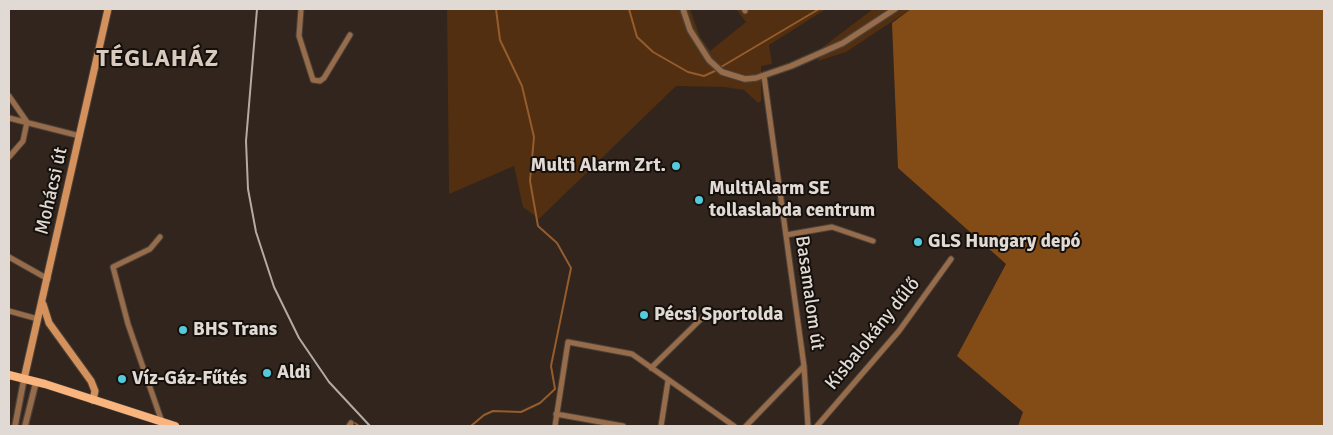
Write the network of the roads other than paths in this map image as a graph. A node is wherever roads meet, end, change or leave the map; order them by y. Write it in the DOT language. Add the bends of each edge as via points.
graph roads {
  1 [pos="108,9"];
  2 [pos="301,9"];
  3 [pos="683,9"];
  4 [pos="895,9"];
  5 [pos="350,35"];
  6 [pos="764,76"];
  7 [pos="9,96"];
  8 [pos="9,118"];
  9 [pos="27,122"];
  10 [pos="81,136"];
  11 [pos="9,157"];
  12 [pos="786,235"];
  13 [pos="160,237"];
  14 [pos="873,241"];
  15 [pos="9,257"];
  16 [pos="951,259"];
  17 [pos="48,279"];
  18 [pos="43,301"];
  19 [pos="9,311"];
  20 [pos="704,316"];
  21 [pos="38,319"];
  22 [pos="36,328"];
  23 [pos="54,330"];
  24 [pos="804,366"];
  25 [pos="651,368"];
  26 [pos="9,375"];
  27 [pos="24,379"];
  28 [pos="668,380"];
  29 [pos="36,382"];
  30 [pos="94,400"];
  31 [pos="556,414"];
  32 [pos="162,422"];
  33 [pos="15,426"];
  34 [pos="25,426"];
  35 [pos="175,426"];
  36 [pos="555,426"];
  37 [pos="623,426"];
  38 [pos="661,426"];
  39 [pos="734,426"];
  40 [pos="746,426"];
  41 [pos="808,426"];
  42 [pos="817,426"];
  1 -- 10 [label="main road, Mohácsi út"];
  2 -- 5 [label="street" via="300,36 313,80 324,78"];
  3 -- 6 [label="street" via="694,38 713,65 722,72 745,79"];
  4 -- 6 [label="street" via="843,43"];
  6 -- 12 [label="street, Basamalom út"];
  7 -- 9 [label="street"];
  8 -- 9 [label="street"];
  9 -- 10 [label="street"];
  9 -- 11 [label="street" via="23,140"];
  10 -- 17 [label="main road, Mohácsi út"];
  12 -- 14 [label="street" via="832,227"];
  12 -- 24 [label="street, Basamalom út"];
  13 -- 32 [label="street" via="150,249 113,267 128,324"];
  15 -- 17 [label="street"];
  16 -- 42 [label="street, Kisbalokány dűlő" via="899,331"];
  17 -- 18 [label="main road, Mohácsi út"];
  18 -- 21 [label="main road, Mohácsi út"];
  18 -- 23 [label="main road"];
  19 -- 21 [label="street"];
  20 -- 25 [label="street"];
  21 -- 22 [label="main road, Mohácsi út"];
  22 -- 23 [label="main road" via="44,326"];
  22 -- 27 [label="main road, Mohácsi út"];
  23 -- 30 [label="main road" via="91,381"];
  24 -- 40 [label="street"];
  24 -- 41 [label="street, Basamalom út"];
  25 -- 28 [label="street"];
  25 -- 31 [label="street" via="624,351 568,342"];
  26 -- 27 [label="main road"];
  27 -- 29 [label="main road"];
  27 -- 33 [label="street"];
  28 -- 38 [label="street"];
  28 -- 39 [label="street"];
  29 -- 30 [label="main road"];
  29 -- 34 [label="street"];
  30 -- 32 [label="main road"];
  31 -- 36 [label="street"];
  31 -- 37 [label="street"];
  32 -- 35 [label="main road"];
}
